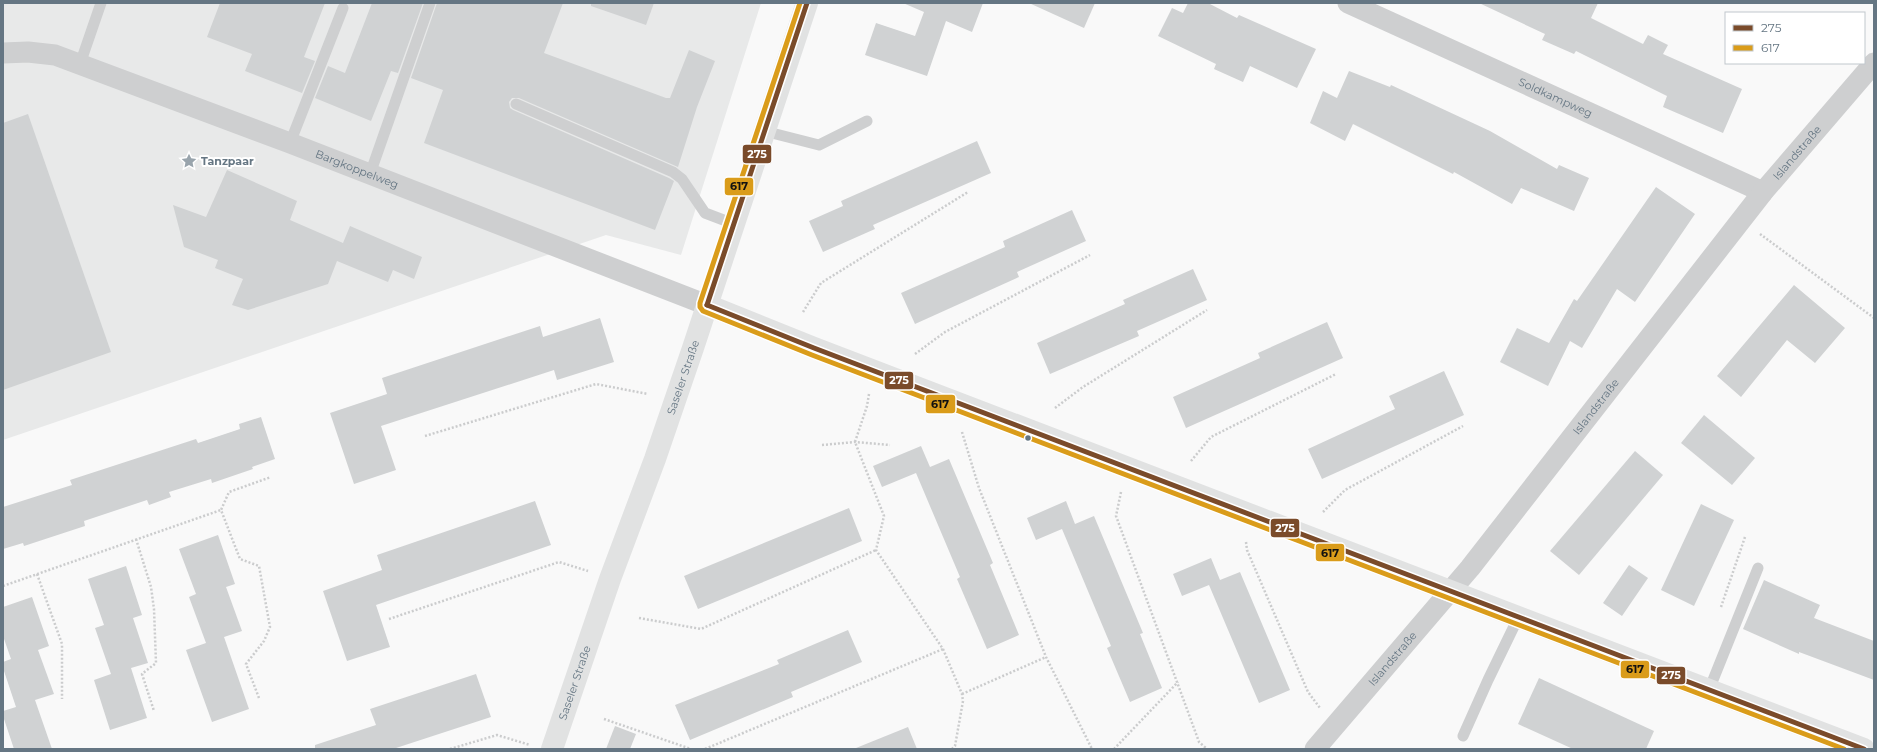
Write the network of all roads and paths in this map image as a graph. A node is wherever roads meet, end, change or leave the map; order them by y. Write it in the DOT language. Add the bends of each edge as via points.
graph roads {
  1 [pos="101,3"];
  2 [pos="430,3"];
  3 [pos="807,3"];
  4 [pos="1348,3"];
  5 [pos="343,8"];
  6 [pos="3,53"];
  7 [pos="1874,63"];
  8 [pos="80,64"];
  9 [pos="516,104"];
  10 [pos="867,122"];
  11 [pos="764,131"];
  12 [pos="290,143"];
  13 [pos="370,174"];
  14 [pos="968,192"];
  15 [pos="1763,192"];
  16 [pos="1742,220"];
  17 [pos="734,224"];
  18 [pos="1090,256"];
  19 [pos="707,305"];
  20 [pos="1207,310"];
  21 [pos="803,312"];
  22 [pos="1874,318"];
  23 [pos="915,354"];
  24 [pos="1336,374"];
  25 [pos="648,394"];
  26 [pos="869,395"];
  27 [pos="1055,408"];
  28 [pos="1462,426"];
  29 [pos="962,432"];
  30 [pos="425,436"];
  31 [pos="855,442"];
  32 [pos="822,445"];
  33 [pos="890,445"];
  34 [pos="1191,461"];
  35 [pos="271,477"];
  36 [pos="1120,492"];
  37 [pos="221,510"];
  38 [pos="1323,512"];
  39 [pos="1745,537"];
  40 [pos="136,540"];
  41 [pos="1246,542"];
  42 [pos="876,550"];
  43 [pos="1758,568"];
  44 [pos="589,572"];
  45 [pos="37,574"];
  46 [pos="3,586"];
  47 [pos="1451,590"];
  48 [pos="1720,609"];
  49 [pos="1519,616"];
  50 [pos="639,618"];
  51 [pos="389,619"];
  52 [pos="943,649"];
  53 [pos="1046,657"];
  54 [pos="1178,682"];
  55 [pos="1710,690"];
  56 [pos="962,694"];
  57 [pos="259,698"];
  58 [pos="62,699"];
  59 [pos="1316,706"];
  60 [pos="154,711"];
  61 [pos="604,719"];
  62 [pos="1464,736"];
  63 [pos="531,745"];
  64 [pos="450,749"];
  65 [pos="552,749"];
  66 [pos="691,749"];
  67 [pos="705,749"];
  68 [pos="952,749"];
  69 [pos="1092,749"];
  70 [pos="1114,749"];
  71 [pos="1207,749"];
  72 [pos="1314,749"];
  73 [pos="1864,749"];
  1 -- 8 [label="lane"];
  2 -- 13 [label="lane"];
  3 -- 11 [label="street, Saseler Straße"];
  4 -- 15 [label="street, Soldkampweg"];
  5 -- 12 [label="lane"];
  6 -- 8 [label="street, Bargkoppelweg" via="55,55"];
  7 -- 15 [label="street, Islandstraße"];
  8 -- 12 [label="street, Bargkoppelweg"];
  9 -- 17 [label="lane" via="673,172 682,179 705,213"];
  10 -- 11 [label="lane" via="819,145"];
  11 -- 17 [label="street, Saseler Straße"];
  12 -- 13 [label="street, Bargkoppelweg"];
  13 -- 19 [label="street, Bargkoppelweg"];
  14 -- 21 [label="path" via="821,283"];
  15 -- 16 [label="street, Islandstraße"];
  16 -- 22 [label="path"];
  16 -- 47 [label="street, Islandstraße"];
  17 -- 19 [label="street, Saseler Straße"];
  18 -- 23 [label="path" via="945,332"];
  19 -- 47 [label="street"];
  19 -- 65 [label="street, Saseler Straße"];
  20 -- 27 [label="path" via="1083,386"];
  24 -- 34 [label="path" via="1211,437"];
  25 -- 30 [label="path" via="596,384"];
  26 -- 31 [label="path"];
  28 -- 38 [label="path" via="1345,490"];
  29 -- 53 [label="path" via="979,488"];
  31 -- 32 [label="path"];
  31 -- 33 [label="path"];
  31 -- 42 [label="path" via="884,516"];
  35 -- 37 [label="path" via="229,492"];
  36 -- 54 [label="path" via="1116,516"];
  37 -- 40 [label="path"];
  37 -- 57 [label="path" via="240,559 259,566 270,627 264,641 246,664"];
  39 -- 48 [label="path"];
  40 -- 45 [label="path"];
  40 -- 60 [label="path" via="151,587 154,609 156,664 142,674"];
  41 -- 59 [label="path" via="1247,550"];
  42 -- 50 [label="path" via="701,630"];
  42 -- 52 [label="path"];
  43 -- 55 [label="lane"];
  44 -- 51 [label="path" via="559,562"];
  45 -- 46 [label="path"];
  45 -- 58 [label="path" via="62,644"];
  47 -- 49 [label="street"];
  47 -- 72 [label="street, Islandstraße"];
  49 -- 55 [label="street"];
  49 -- 62 [label="lane"];
  52 -- 56 [label="path"];
  52 -- 67 [label="path"];
  53 -- 56 [label="path"];
  53 -- 69 [label="path"];
  54 -- 70 [label="path"];
  54 -- 71 [label="path" via="1200,742"];
  55 -- 73 [label="street"];
  56 -- 68 [label="path" via="955,746"];
  61 -- 66 [label="path"];
  63 -- 64 [label="path" via="497,735"];
}
